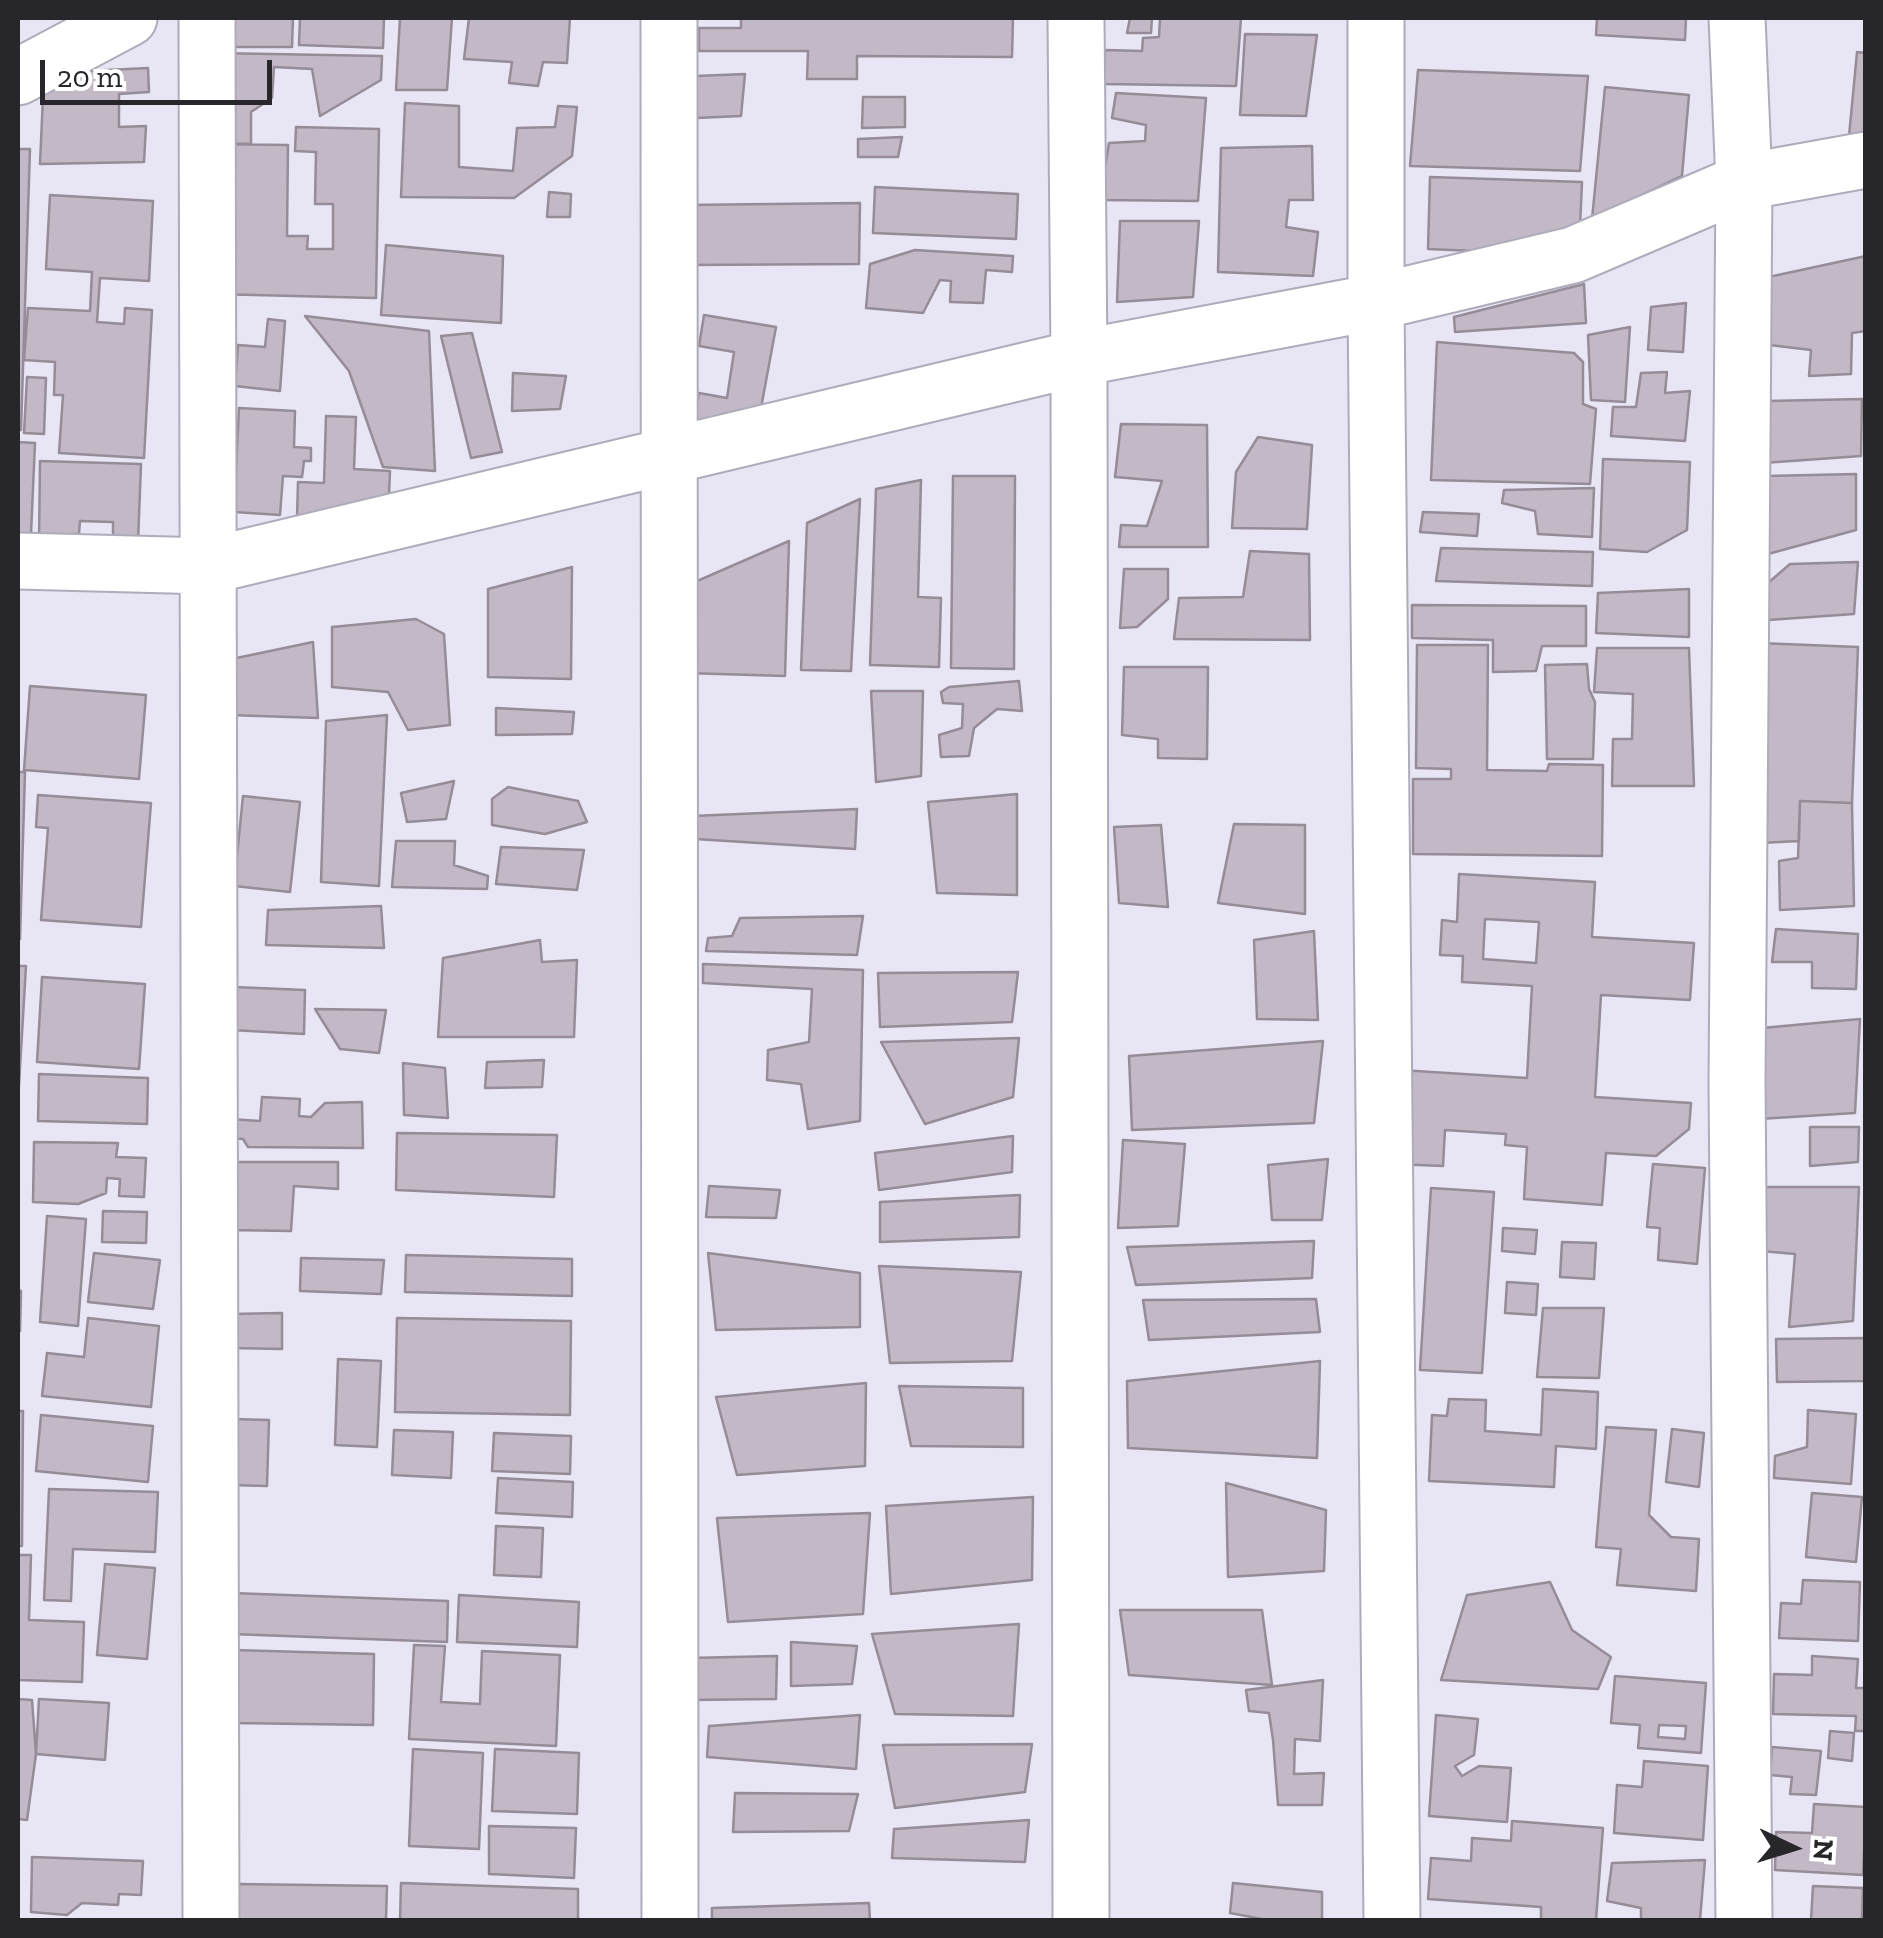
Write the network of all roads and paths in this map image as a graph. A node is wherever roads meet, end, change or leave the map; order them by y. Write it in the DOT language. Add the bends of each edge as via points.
graph roads {
  1 [pos="130,18"];
  2 [pos="206,18"];
  3 [pos="669,18"];
  4 [pos="1076,18"];
  5 [pos="1376,18"];
  6 [pos="1737,18"];
  7 [pos="18,76"];
  8 [pos="1866,160"];
  9 [pos="1744,182"];
  10 [pos="1376,302"];
  11 [pos="1080,358"];
  12 [pos="670,457"];
  13 [pos="18,561"];
  14 [pos="208,566"];
  15 [pos="212,1920"];
  16 [pos="670,1920"];
  17 [pos="1081,1920"];
  18 [pos="1392,1920"];
  19 [pos="1744,1920"];
  1 -- 7 [label="street"];
  2 -- 14 [label="street"];
  3 -- 12 [label="street"];
  4 -- 11 [label="street"];
  5 -- 10 [label="street"];
  6 -- 9 [label="street"];
  8 -- 9 [label="street"];
  9 -- 10 [label="street" via="1573,255"];
  9 -- 19 [label="street" via="1736,1082"];
  10 -- 11 [label="street"];
  10 -- 18 [label="street"];
  11 -- 12 [label="street"];
  11 -- 17 [label="street"];
  12 -- 14 [label="street"];
  12 -- 16 [label="street"];
  13 -- 14 [label="street"];
  14 -- 15 [label="street"];
}
